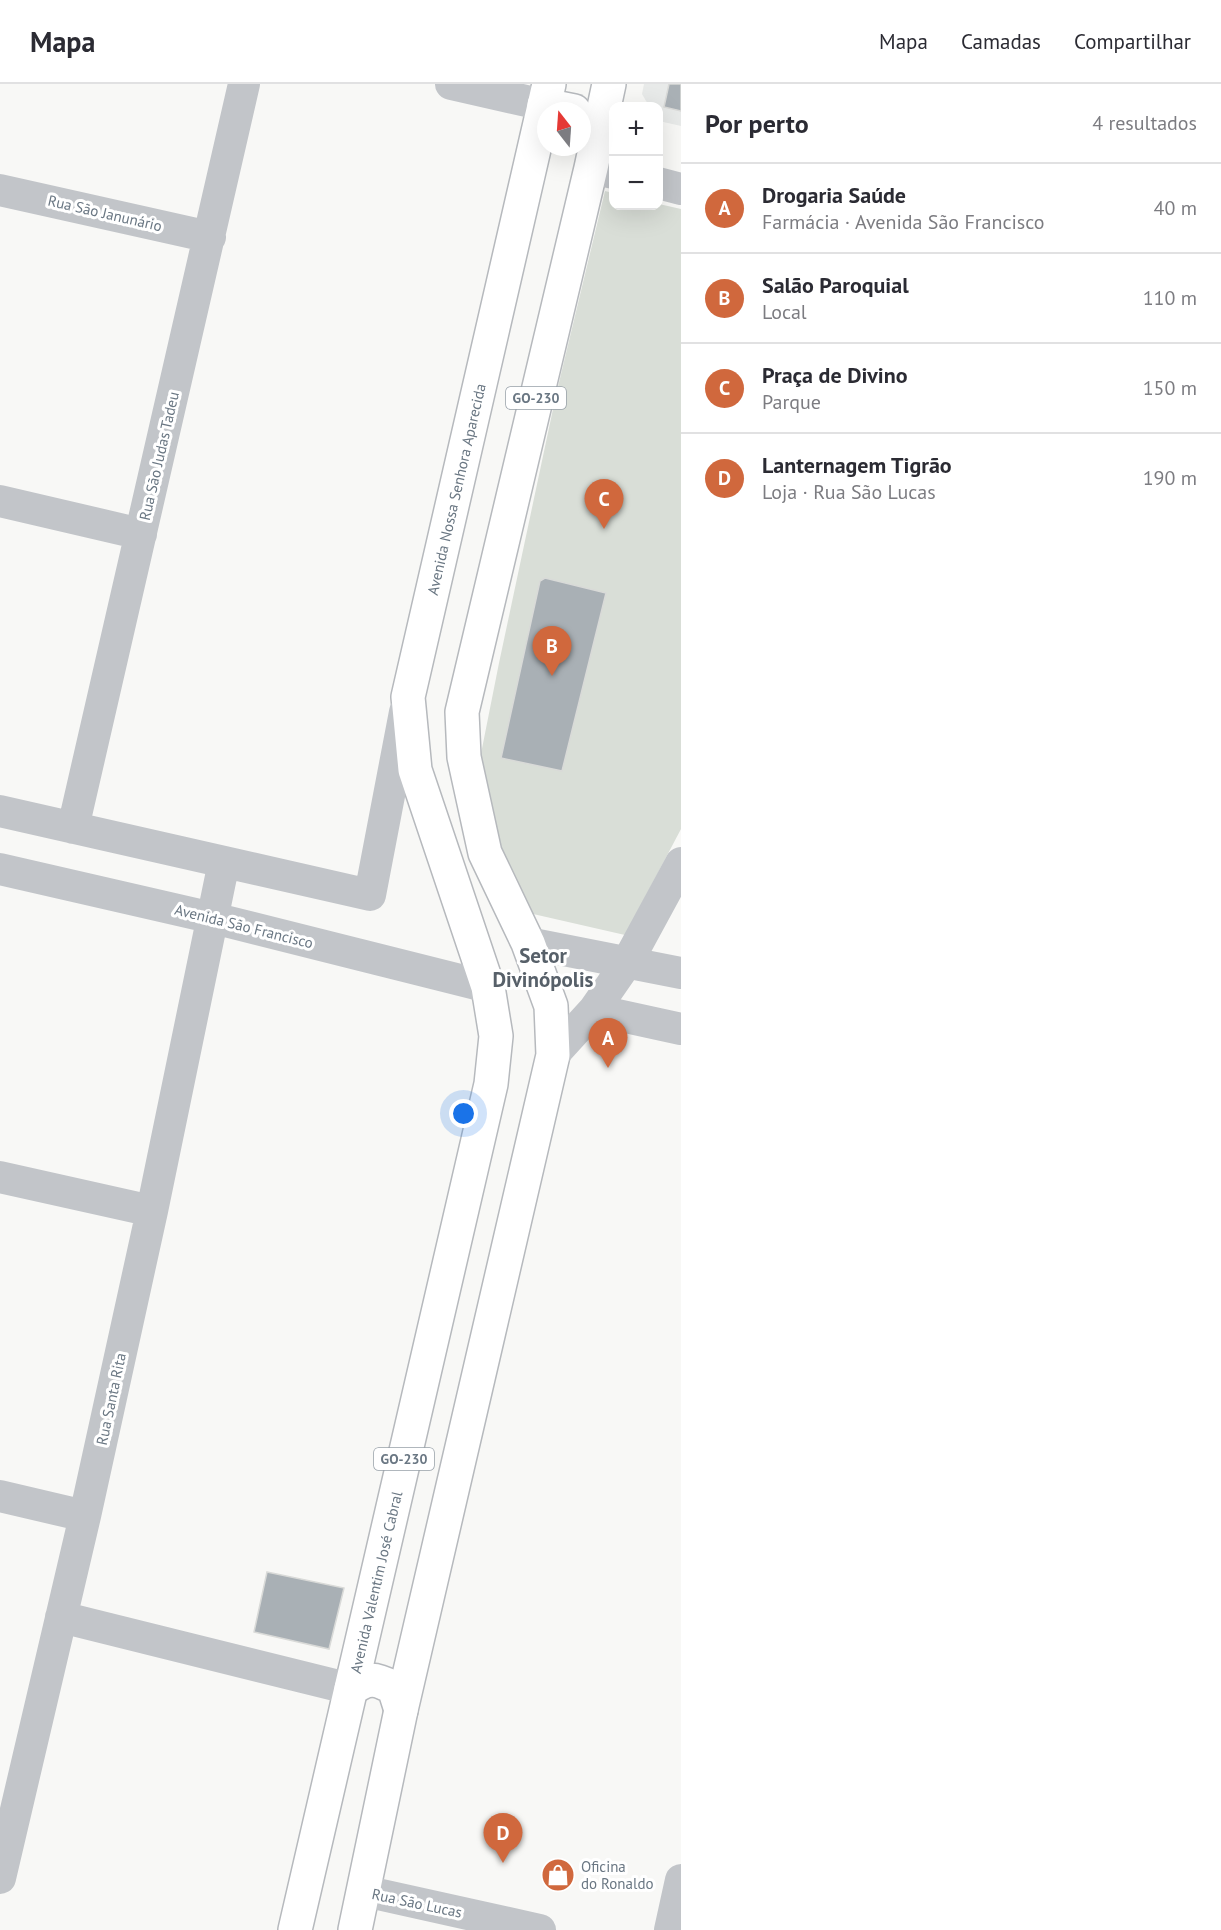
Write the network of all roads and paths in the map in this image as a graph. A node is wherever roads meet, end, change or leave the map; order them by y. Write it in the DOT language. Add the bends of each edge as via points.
graph roads {
  1 [pos="244,84"];
  2 [pos="451,84"];
  3 [pos="609,84"];
  4 [pos="548,102"];
  5 [pos="577,102"];
  6 [pos="591,148"];
  7 [pos="556,156"];
  8 [pos="602,170"];
  9 [pos="663,184"];
  10 [pos="681,189"];
  11 [pos="0,190"];
  12 [pos="210,237"];
  13 [pos="0,501"];
  14 [pos="141,534"];
  15 [pos="408,697"];
  16 [pos="0,811"];
  17 [pos="73,828"];
  18 [pos="224,862"];
  19 [pos="681,863"];
  20 [pos="0,869"];
  21 [pos="213,918"];
  22 [pos="528,943"];
  23 [pos="628,961"];
  24 [pos="681,973"];
  25 [pos="488,987"];
  26 [pos="594,1010"];
  27 [pos="681,1029"];
  28 [pos="553,1055"];
  29 [pos="0,1177"];
  30 [pos="152,1211"];
  31 [pos="0,1496"];
  32 [pos="85,1516"];
  33 [pos="61,1617"];
  34 [pos="351,1689"];
  35 [pos="401,1710"];
  36 [pos="9,1802"];
  37 [pos="0,1878"];
  38 [pos="681,1880"];
  39 [pos="364,1891"];
  40 [pos="295,1930"];
  41 [pos="355,1930"];
  42 [pos="540,1930"];
  43 [pos="670,1930"];
  1 -- 12 [label="street, Rua São Judas Tadeu"];
  2 -- 4 [label="street"];
  3 -- 5 [label="main road, Avenida Nossa Senhora Aparecida / GO-230"];
  6 -- 8 [label="main road, Avenida Nossa Senhora Aparecida / GO-230"];
  7 -- 15 [label="main road, Avenida Nossa Senhora Aparecida / GO-230"];
  8 -- 22 [label="main road, Avenida Nossa Senhora Aparecida / GO-230" via="462,712 464,757 485,853"];
  9 -- 10 [label="street"];
  11 -- 12 [label="street, Rua São Janunário"];
  12 -- 14 [label="street, Rua São Judas Tadeu"];
  13 -- 14 [label="street"];
  14 -- 17 [label="street, Rua São Judas Tadeu"];
  15 -- 18 [label="street, Avenida Nossa Senhora Aparecida" via="370,895"];
  15 -- 25 [label="main road, GO-230" via="415,770"];
  16 -- 17 [label="street"];
  17 -- 18 [label="street"];
  18 -- 21 [label="street, Rua Santa Rita"];
  19 -- 23 [label="street"];
  20 -- 21 [label="street, Avenida São Francisco"];
  21 -- 25 [label="street, Avenida São Francisco"];
  21 -- 30 [label="street, Rua Santa Rita"];
  22 -- 23 [label="street"];
  22 -- 28 [label="main road, GO-230" via="551,1006"];
  23 -- 24 [label="street"];
  23 -- 26 [label="street"];
  25 -- 34 [label="main road, Avenida Valentim José Cabral / GO-230" via="496,1036 491,1084"];
  26 -- 27 [label="street"];
  26 -- 28 [label="street"];
  28 -- 35 [label="main road, GO-230"];
  29 -- 30 [label="street"];
  30 -- 32 [label="street, Rua Santa Rita"];
  31 -- 32 [label="street"];
  32 -- 33 [label="street, Rua Santa Rita"];
  33 -- 34 [label="street"];
  33 -- 36 [label="street, Rua Santa Rita"];
  34 -- 35 [label="main road" via="363,1681 380,1680 394,1688"];
  34 -- 40 [label="main road, Avenida Valentim José Cabral / GO-230"];
  35 -- 39 [label="main road, GO-230"];
  36 -- 37 [label="street, Rua Santa Rita"];
  38 -- 43 [label="street"];
  39 -- 41 [label="main road, GO-230"];
  39 -- 42 [label="street, Rua São Lucas"];
}
